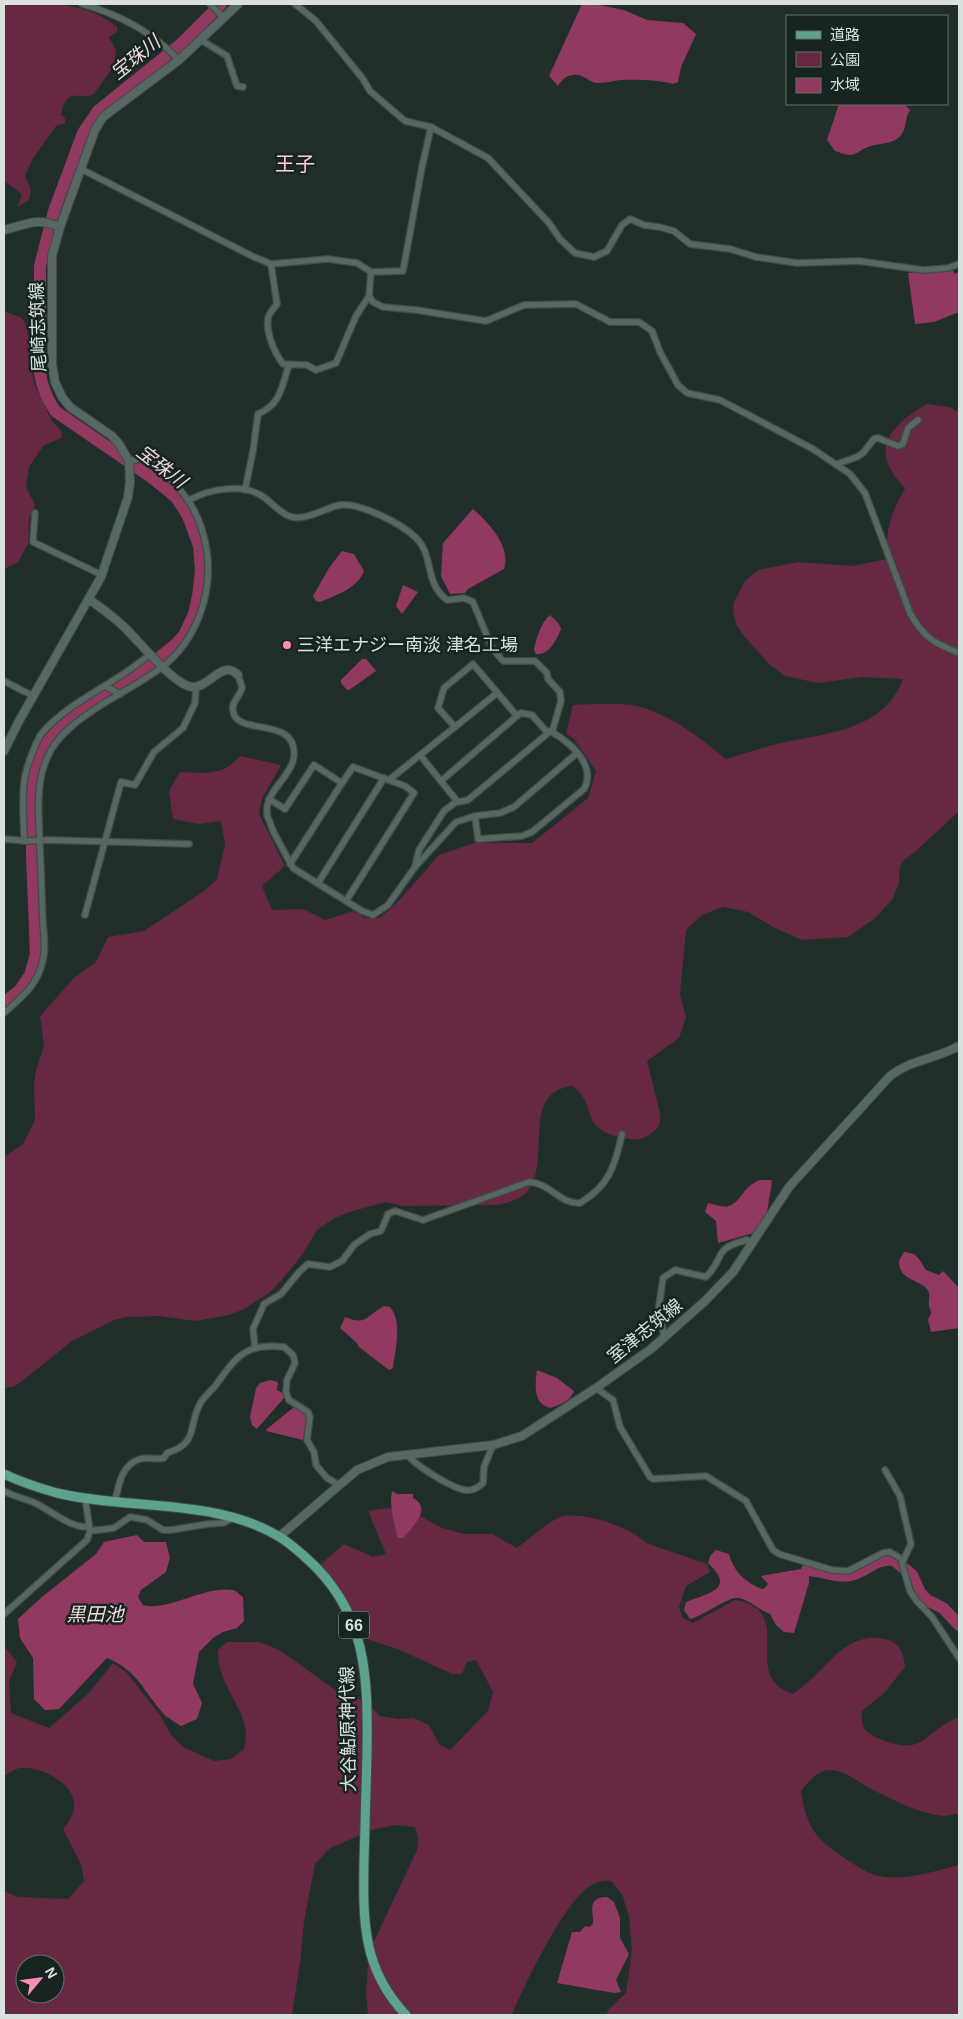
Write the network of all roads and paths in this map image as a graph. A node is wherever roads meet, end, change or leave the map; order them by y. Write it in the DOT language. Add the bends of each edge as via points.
graph roads {
  1 [pos="82,4"];
  2 [pos="210,4"];
  3 [pos="238,4"];
  4 [pos="295,4"];
  5 [pos="221,15"];
  6 [pos="201,40"];
  7 [pos="177,59"];
  8 [pos="243,87"];
  9 [pos="432,128"];
  10 [pos="81,169"];
  11 [pos="58,226"];
  12 [pos="4,230"];
  13 [pos="271,264"];
  14 [pos="959,264"];
  15 [pos="371,272"];
  16 [pos="369,296"];
  17 [pos="289,366"];
  18 [pos="918,420"];
  19 [pos="132,463"];
  20 [pos="837,464"];
  21 [pos="245,490"];
  22 [pos="189,500"];
  23 [pos="35,512"];
  24 [pos="102,575"];
  25 [pos="90,600"];
  26 [pos="959,653"];
  27 [pos="151,654"];
  28 [pos="162,665"];
  29 [pos="238,676"];
  30 [pos="4,682"];
  31 [pos="105,686"];
  32 [pos="196,687"];
  33 [pos="497,693"];
  34 [pos="120,694"];
  35 [pos="33,696"];
  36 [pos="517,716"];
  37 [pos="455,727"];
  38 [pos="549,732"];
  39 [pos="4,751"];
  40 [pos="577,753"];
  41 [pos="420,756"];
  42 [pos="387,779"];
  43 [pos="441,781"];
  44 [pos="342,782"];
  45 [pos="269,799"];
  46 [pos="457,801"];
  47 [pos="475,816"];
  48 [pos="4,839"];
  49 [pos="25,841"];
  50 [pos="39,841"];
  51 [pos="103,843"];
  52 [pos="189,844"];
  53 [pos="290,864"];
  54 [pos="415,867"];
  55 [pos="318,883"];
  56 [pos="346,902"];
  57 [pos="85,915"];
  58 [pos="4,1013"];
  59 [pos="959,1046"];
  60 [pos="622,1134"];
  61 [pos="752,1244"];
  62 [pos="664,1337"];
  63 [pos="255,1348"];
  64 [pos="596,1388"];
  65 [pos="493,1444"];
  66 [pos="407,1454"];
  67 [pos="886,1470"];
  68 [pos="4,1474"];
  69 [pos="339,1484"];
  70 [pos="4,1491"];
  71 [pos="85,1497"];
  72 [pos="115,1501"];
  73 [pos="233,1518"];
  74 [pos="90,1529"];
  75 [pos="280,1536"];
  76 [pos="903,1560"];
  77 [pos="4,1614"];
  78 [pos="959,1658"];
  79 [pos="406,2015"];
  1 -- 7 [label="street" via="121,18 167,48"];
  2 -- 5 [label="street"];
  3 -- 5 [label="main road, 尾崎志筑線"];
  4 -- 9 [label="street" via="316,21 370,91 405,121"];
  5 -- 6 [label="main road, 尾崎志筑線"];
  6 -- 7 [label="main road, 尾崎志筑線"];
  6 -- 8 [label="street" via="227,56 237,86"];
  7 -- 10 [label="main road, 尾崎志筑線" via="103,117"];
  9 -- 14 [label="street" via="488,158 560,239 583,256 594,257 606,251 622,225 630,219 674,231 690,244 797,263 859,261 923,270"];
  9 -- 15 [label="street" via="403,271"];
  10 -- 11 [label="main road, 尾崎志筑線"];
  10 -- 13 [label="street"];
  11 -- 12 [label="main road" via="38,220"];
  11 -- 19 [label="main road, 尾崎志筑線" via="51,276 55,382 70,407 112,436"];
  13 -- 15 [label="street" via="328,259 357,263"];
  13 -- 17 [label="street" via="277,304 268,316 268,331 278,357"];
  15 -- 16 [label="street"];
  16 -- 17 [label="street" via="356,316 336,363 316,370 307,366"];
  16 -- 20 [label="street" via="382,307 486,321 524,305 576,304 610,322 639,322 652,331 678,385 687,393 720,400"];
  17 -- 21 [label="street" via="271,409 258,414"];
  18 -- 20 [label="street" via="908,428 903,444 898,446 874,439 863,453"];
  19 -- 22 [label="street" via="144,458 163,471"];
  19 -- 24 [label="main road" via="128,497"];
  20 -- 26 [label="street" via="865,492 919,630"];
  21 -- 22 [label="street" via="204,492"];
  21 -- 38 [label="street" via="263,496 291,517 299,518 341,505 399,524 422,545 438,593 447,600 464,598 473,602 492,648 503,661 535,661 547,673 548,679 560,692 561,701 553,729"];
  22 -- 28 [label="street" via="205,538 208,582 203,607 192,631 182,648"];
  23 -- 24 [label="street" via="33,542"];
  24 -- 25 [label="main road"];
  25 -- 27 [label="main road" via="114,617"];
  25 -- 35 [label="main road"];
  27 -- 28 [label="main road"];
  27 -- 31 [label="street"];
  28 -- 32 [label="main road" via="187,685"];
  28 -- 34 [label="street"];
  29 -- 32 [label="main road" via="227,669"];
  29 -- 45 [label="street" via="242,687 233,705 235,717 241,722 280,731 290,740 294,751 290,766"];
  30 -- 35 [label="street"];
  31 -- 34 [label="street"];
  31 -- 49 [label="street" via="57,718 41,735 25,774"];
  32 -- 51 [label="street" via="195,703 182,730 154,752 136,785 121,782"];
  33 -- 36 [label="street"];
  33 -- 37 [label="street"];
  33 -- 37 [label="street" via="473,664 444,688 438,708"];
  34 -- 50 [label="street" via="86,715 51,750 42,774 38,805"];
  35 -- 39 [label="main road"];
  36 -- 38 [label="street" via="521,713 532,715"];
  36 -- 43 [label="street"];
  37 -- 41 [label="street"];
  38 -- 40 [label="street" via="566,740"];
  38 -- 46 [label="street" via="468,800"];
  40 -- 47 [label="street" via="514,807"];
  40 -- 47 [label="street" via="586,766 588,781 584,789 532,832 522,836 478,839"];
  41 -- 42 [label="street"];
  41 -- 43 [label="street"];
  42 -- 44 [label="street" via="353,767"];
  42 -- 55 [label="street"];
  42 -- 56 [label="street" via="414,793"];
  43 -- 46 [label="street"];
  44 -- 45 [label="street" via="314,765 285,809"];
  44 -- 53 [label="street"];
  45 -- 53 [label="street" via="267,815"];
  46 -- 54 [label="street" via="444,811 419,850"];
  47 -- 54 [label="street" via="456,822"];
  48 -- 49 [label="street"];
  49 -- 50 [label="street"];
  50 -- 51 [label="street"];
  50 -- 58 [label="street" via="44,960 32,987"];
  51 -- 52 [label="street"];
  51 -- 57 [label="street"];
  53 -- 55 [label="street"];
  54 -- 56 [label="street" via="397,894 379,912 373,915 366,913"];
  55 -- 56 [label="street"];
  59 -- 61 [label="main road, 室津志筑線" via="906,1064 890,1076 794,1181"];
  60 -- 63 [label="street" via="609,1175 594,1194 580,1203 562,1199 540,1182 529,1182 423,1220 395,1211 388,1214 381,1231 354,1245 342,1261 330,1267 308,1264 281,1294 264,1304 253,1329"];
  61 -- 62 [label="main road, 室津志筑線" via="733,1272"];
  61 -- 62 [label="street" via="747,1240 728,1245 706,1277 675,1270 663,1278 659,1306"];
  62 -- 64 [label="main road, 室津志筑線"];
  63 -- 69 [label="street" via="284,1347 293,1355 286,1392 289,1400 308,1412 307,1440 314,1452 316,1465 327,1478"];
  63 -- 72 [label="street" via="235,1358 200,1403 190,1435 180,1449 167,1453 164,1458 140,1459 127,1468 121,1475"];
  64 -- 65 [label="main road, 室津志筑線" via="522,1436"];
  64 -- 76 [label="street" via="612,1400 620,1427 650,1477 703,1475 714,1480 746,1501 771,1548 779,1554 832,1570 848,1571 883,1553 890,1552"];
  65 -- 66 [label="main road, 室津志筑線"];
  65 -- 66 [label="street" via="484,1467 483,1483 478,1488 465,1490 437,1478"];
  66 -- 69 [label="main road, 室津志筑線" via="374,1462"];
  67 -- 76 [label="street" via="900,1496 911,1544"];
  68 -- 71 [label="main road, 大谷鮎原神代線 / 66" via="57,1493"];
  69 -- 75 [label="main road, 室津志筑線"];
  70 -- 74 [label="street"];
  71 -- 72 [label="main road, 大谷鮎原神代線 / 66"];
  71 -- 74 [label="street"];
  72 -- 73 [label="main road, 大谷鮎原神代線 / 66"];
  73 -- 74 [label="street" via="223,1523 163,1530 147,1520 130,1517 114,1528"];
  73 -- 75 [label="main road, 大谷鮎原神代線 / 66"];
  74 -- 77 [label="street" via="88,1540"];
  75 -- 79 [label="main road, 大谷鮎原神代線 / 66" via="324,1574 347,1610 359,1640 367,1691 365,1929 375,1970 391,1998"];
  76 -- 78 [label="street" via="910,1591"];
}
